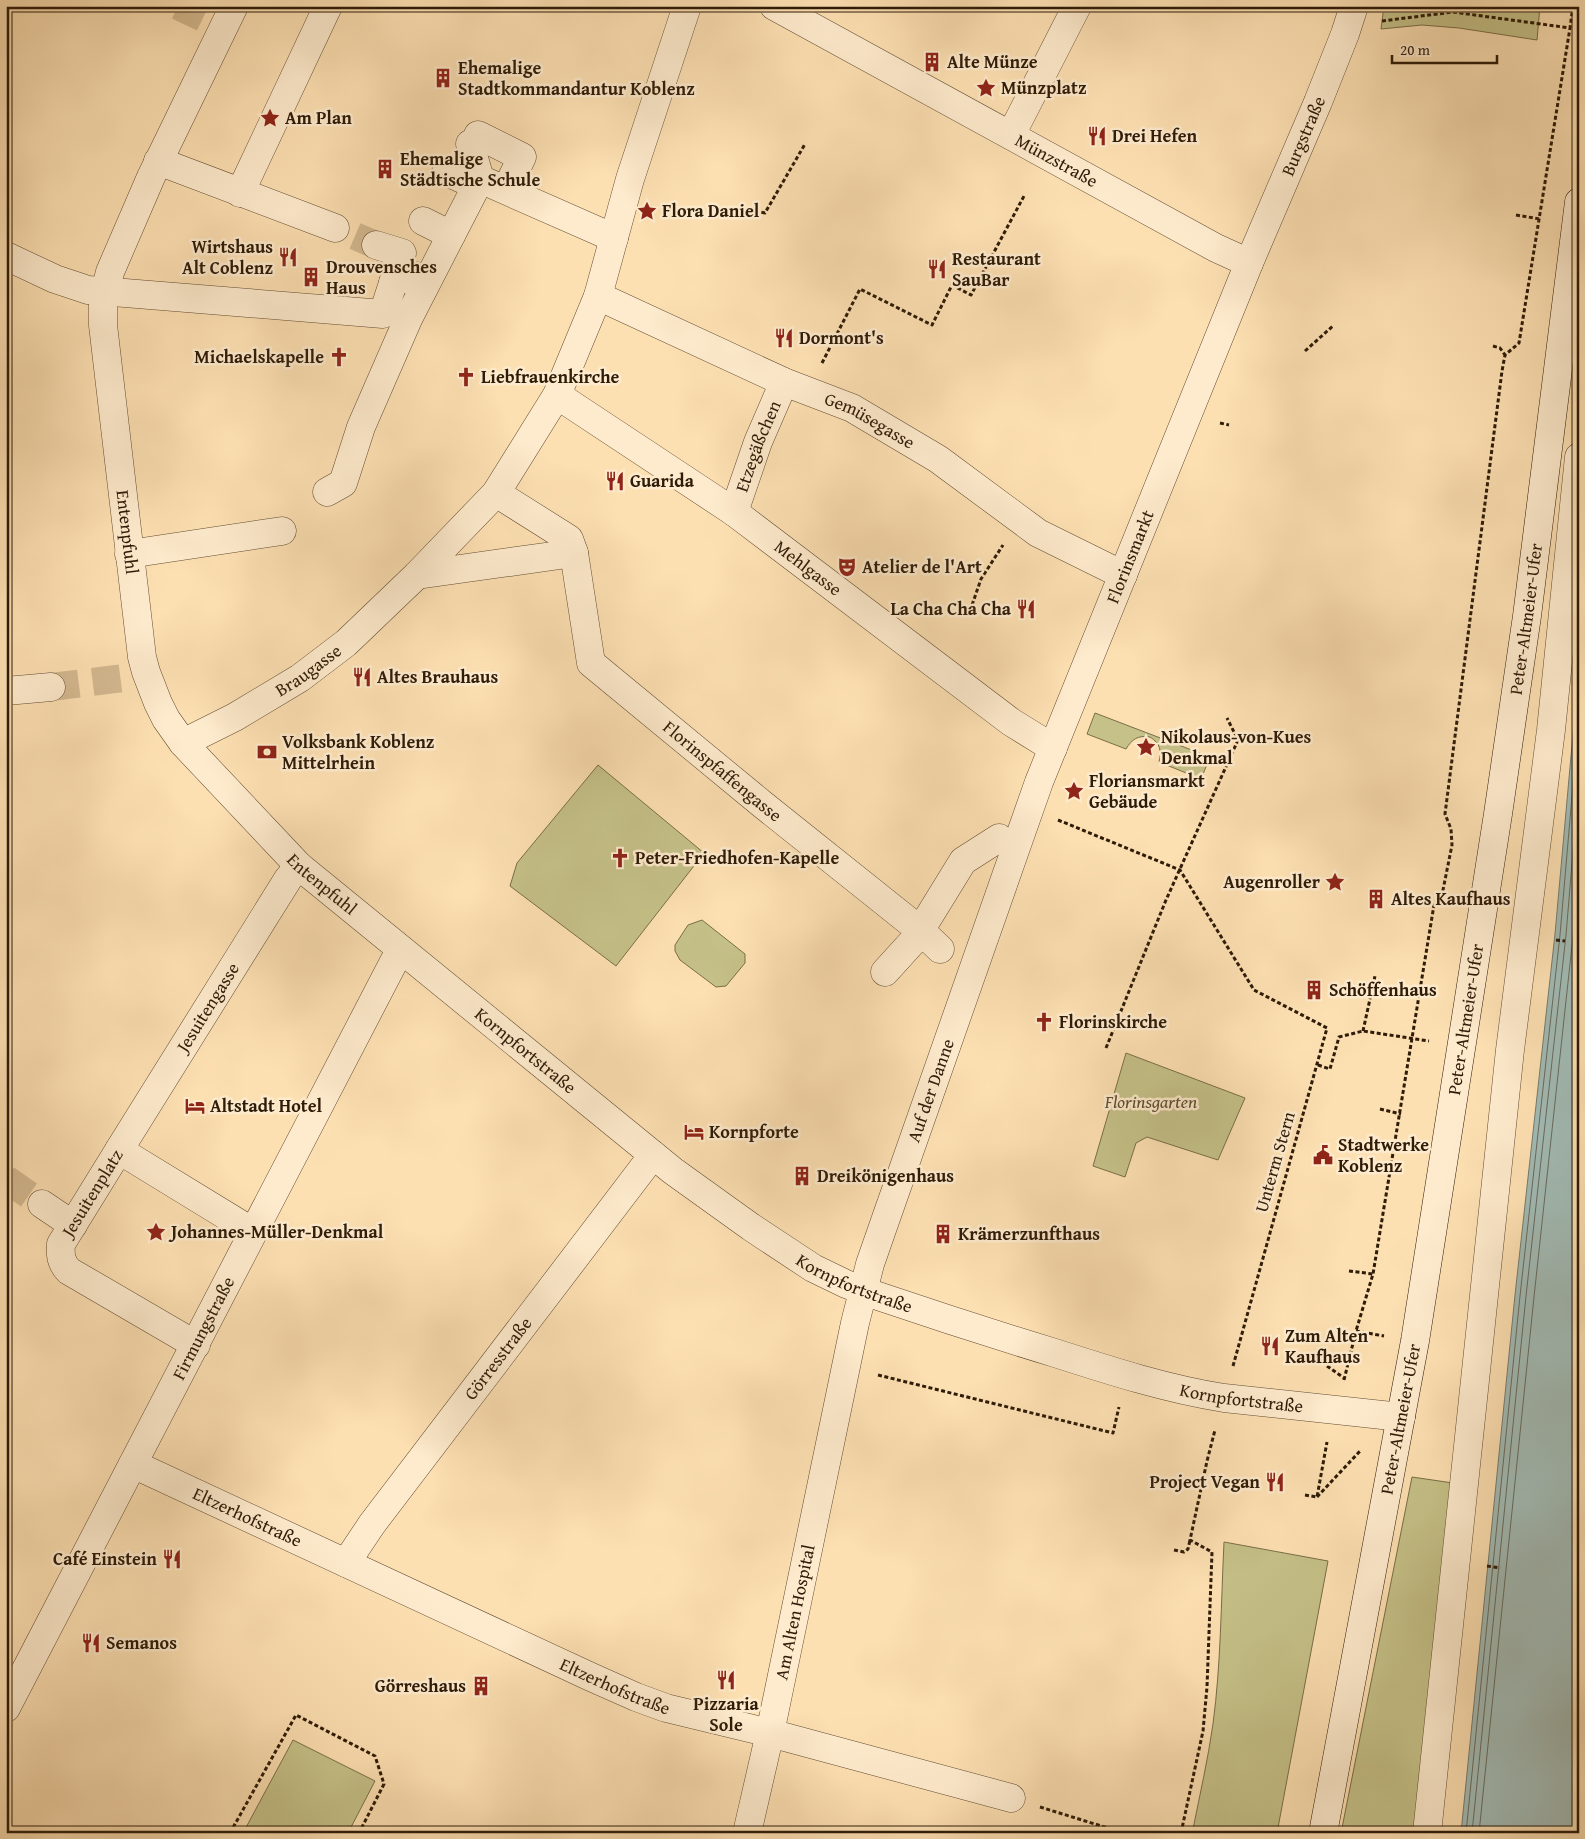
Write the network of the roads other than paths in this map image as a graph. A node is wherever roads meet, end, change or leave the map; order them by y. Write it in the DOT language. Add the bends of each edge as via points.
graph roads {
  1 [pos="328,6"];
  2 [pos="687,6"];
  3 [pos="774,6"];
  4 [pos="1077,6"];
  5 [pos="1354,6"];
  6 [pos="802,13"];
  7 [pos="220,18"];
  8 [pos="1011,135"];
  9 [pos="158,161"];
  10 [pos="446,172"];
  11 [pos="478,182"];
  12 [pos="506,190"];
  13 [pos="240,193"];
  14 [pos="1579,202"];
  15 [pos="423,221"];
  16 [pos="334,228"];
  17 [pos="614,238"];
  18 [pos="376,245"];
  19 [pos="6,256"];
  20 [pos="424,262"];
  21 [pos="1249,263"];
  22 [pos="104,291"];
  23 [pos="598,296"];
  24 [pos="398,316"];
  25 [pos="784,382"];
  26 [pos="557,395"];
  27 [pos="1579,457"];
  28 [pos="327,492"];
  29 [pos="496,493"];
  30 [pos="734,512"];
  31 [pos="282,530"];
  32 [pos="574,553"];
  33 [pos="129,554"];
  34 [pos="417,574"];
  35 [pos="1123,575"];
  36 [pos="51,687"];
  37 [pos="6,690"];
  38 [pos="183,743"];
  39 [pos="1053,748"];
  40 [pos="1007,845"];
  41 [pos="299,866"];
  42 [pos="930,940"];
  43 [pos="400,950"];
  44 [pos="885,972"];
  45 [pos="119,1150"];
  46 [pos="653,1155"];
  47 [pos="42,1204"];
  48 [pos="72,1225"];
  49 [pos="252,1232"];
  50 [pos="863,1291"];
  51 [pos="196,1345"];
  52 [pos="840,1391"];
  53 [pos="1401,1417"];
  54 [pos="133,1464"];
  55 [pos="346,1563"];
  56 [pos="6,1708"];
  57 [pos="770,1733"];
  58 [pos="1011,1798"];
  59 [pos="747,1833"];
  60 [pos="1323,1833"];
  61 [pos="1427,1833"];
  1 -- 13 [label="street"];
  2 -- 17 [label="street, Braugasse"];
  3 -- 6 [label="street, Münzstraße"];
  4 -- 8 [label="street"];
  5 -- 21 [label="street, Burgstraße" via="1318,102"];
  6 -- 8 [label="street, Münzstraße" via="860,62"];
  7 -- 9 [label="street"];
  8 -- 21 [label="street, Münzstraße"];
  9 -- 13 [label="street"];
  9 -- 22 [label="street"];
  10 -- 11 [label="street"];
  11 -- 12 [label="street"];
  11 -- 12 [label="street" via="474,139 522,157"];
  11 -- 20 [label="street"];
  12 -- 17 [label="street"];
  13 -- 16 [label="street"];
  14 -- 53 [label="street, Peter-Altmeier-Ufer" via="1522,656"];
  15 -- 20 [label="street"];
  17 -- 23 [label="street, Braugasse"];
  18 -- 20 [label="street"];
  19 -- 22 [label="street" via="65,283"];
  20 -- 24 [label="street"];
  20 -- 24 [label="street"];
  21 -- 35 [label="street, Florinsmarkt"];
  22 -- 24 [label="street"];
  22 -- 33 [label="street, Entenpfuhl" via="103,325"];
  23 -- 25 [label="street, Gemüsegasse"];
  23 -- 26 [label="street, Braugasse"];
  24 -- 28 [label="street" via="343,484"];
  25 -- 30 [label="street, Etzegäßchen" via="758,442"];
  25 -- 35 [label="street, Gemüsegasse" via="852,408 938,459 1038,533"];
  26 -- 29 [label="street, Braugasse"];
  26 -- 30 [label="street, Mehlgasse"];
  27 -- 61 [label="street, Peter-Altmeier-Ufer" via="1551,730 1510,1050"];
  29 -- 32 [label="street, Florinspfaffengasse" via="570,539"];
  29 -- 34 [label="street, Braugasse" via="455,525"];
  30 -- 39 [label="street, Mehlgasse" via="1011,722"];
  31 -- 33 [label="street"];
  32 -- 34 [label="street"];
  32 -- 42 [label="street, Florinspfaffengasse" via="591,664"];
  33 -- 38 [label="street, Entenpfuhl" via="139,640 134,675 158,703"];
  34 -- 38 [label="street, Braugasse" via="359,631 300,678 235,717"];
  35 -- 39 [label="street, Florinsmarkt"];
  36 -- 37 [label="street"];
  38 -- 41 [label="street, Entenpfuhl"];
  39 -- 40 [label="street, Florinsmarkt" via="1030,808"];
  40 -- 42 [label="street" via="963,861 935,904"];
  40 -- 50 [label="street, Auf der Danne"];
  41 -- 43 [label="street, Entenpfuhl"];
  41 -- 45 [label="street, Jesuitengasse"];
  42 -- 44 [label="street"];
  43 -- 46 [label="street, Kornpfortstraße"];
  43 -- 49 [label="street, Firmungstraße"];
  45 -- 48 [label="street, Jesuitenplatz"];
  45 -- 49 [label="street, Jesuitenplatz"];
  46 -- 50 [label="street, Kornpfortstraße" via="771,1241 813,1268"];
  46 -- 55 [label="street, Görresstraße" via="372,1524"];
  47 -- 48 [label="street"];
  48 -- 51 [label="street, Jesuitenplatz" via="60,1251 64,1266 69,1271"];
  49 -- 51 [label="street, Firmungstraße"];
  50 -- 52 [label="street, Auf der Danne"];
  50 -- 53 [label="street, Kornpfortstraße" via="1082,1362 1197,1394"];
  51 -- 54 [label="street, Firmungstraße"];
  52 -- 57 [label="street, Am Alten Hospital"];
  53 -- 60 [label="street, Peter-Altmeier-Ufer"];
  54 -- 55 [label="street, Eltzerhofstraße"];
  54 -- 56 [label="street, Firmungstraße"];
  55 -- 57 [label="street, Eltzerhofstraße" via="636,1697 700,1717"];
  57 -- 58 [label="street, Eltzerhofstraße"];
  57 -- 59 [label="street, Am Alten Hospital"];
}
